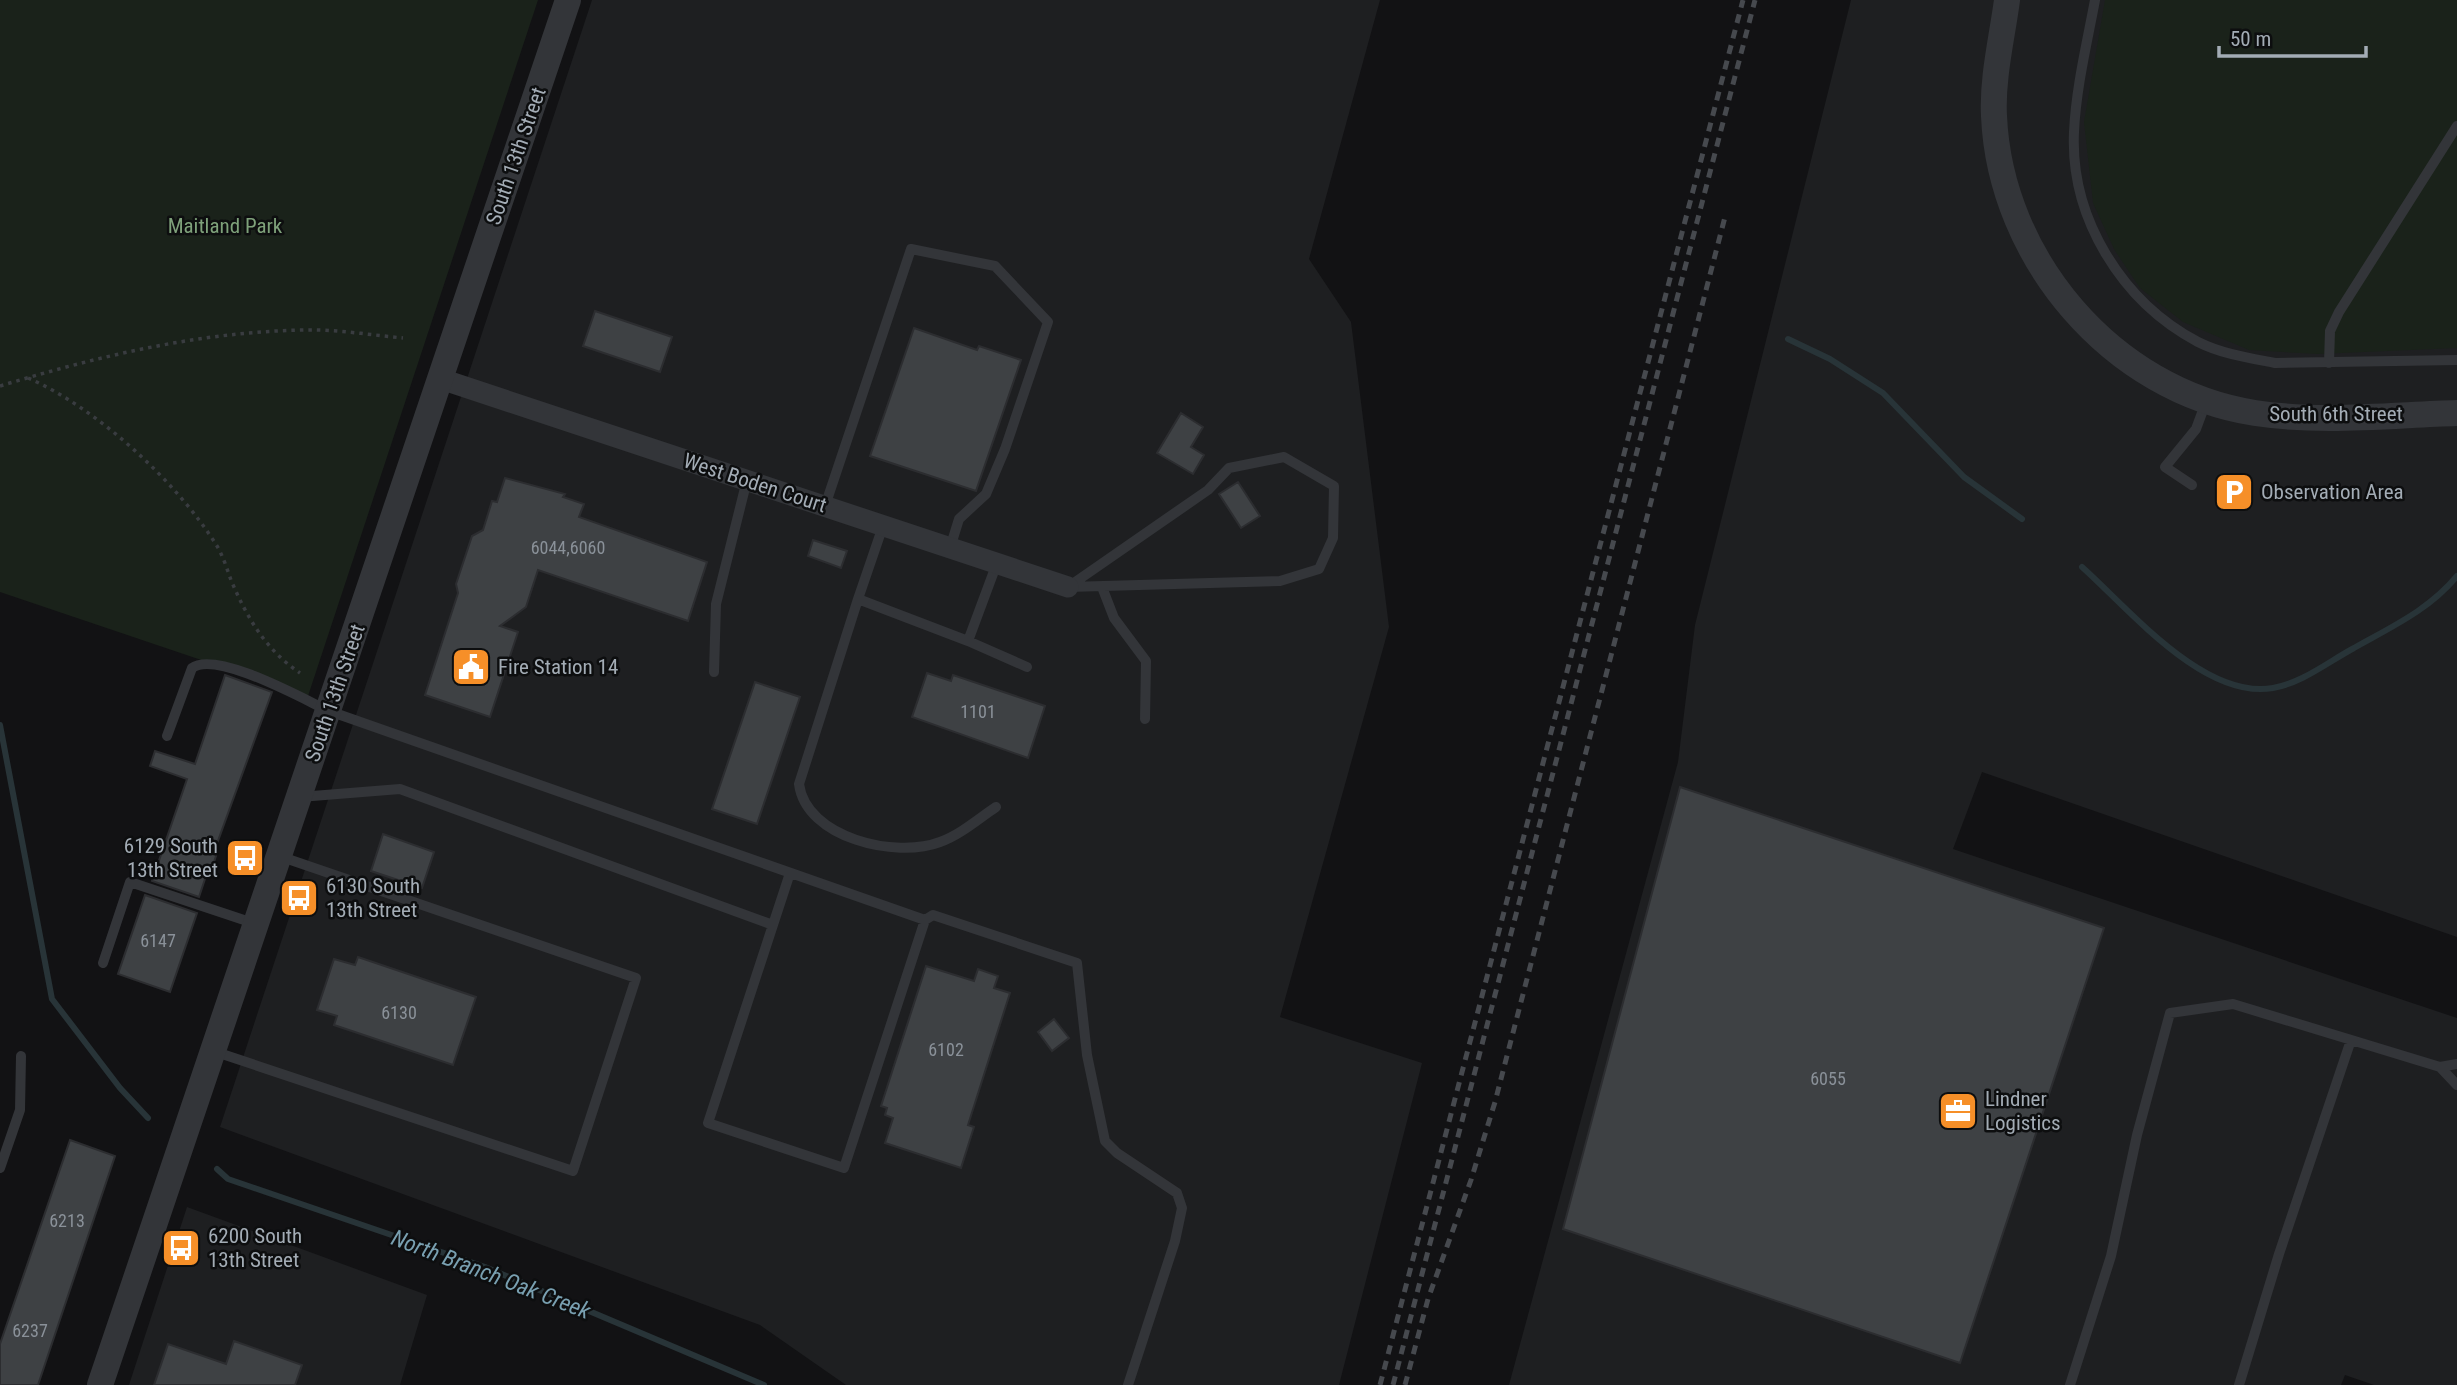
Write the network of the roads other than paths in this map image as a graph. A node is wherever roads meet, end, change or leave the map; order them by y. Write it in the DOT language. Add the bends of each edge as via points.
graph roads {
  1 [pos="568,0"];
  2 [pos="2007,0"];
  3 [pos="2095,0"];
  4 [pos="2457,126"];
  5 [pos="2457,360"];
  6 [pos="2329,363"];
  7 [pos="441,379"];
  8 [pos="2207,399"];
  9 [pos="2457,414"];
  10 [pos="747,480"];
  11 [pos="2192,485"];
  12 [pos="825,506"];
  13 [pos="883,526"];
  14 [pos="950,548"];
  15 [pos="997,563"];
  16 [pos="1068,587"];
  17 [pos="1102,587"];
  18 [pos="858,599"];
  19 [pos="968,640"];
  20 [pos="1027,667"];
  21 [pos="714,672"];
  22 [pos="329,711"];
  23 [pos="1145,719"];
  24 [pos="167,736"];
  25 [pos="299,797"];
  26 [pos="996,807"];
  27 [pos="279,856"];
  28 [pos="790,873"];
  29 [pos="925,920"];
  30 [pos="256,924"];
  31 [pos="773,925"];
  32 [pos="103,963"];
  33 [pos="2351,1040"];
  34 [pos="214,1051"];
  35 [pos="21,1056"];
  36 [pos="2457,1064"];
  37 [pos="2440,1067"];
  38 [pos="2457,1085"];
  39 [pos="0,1168"];
  40 [pos="100,1385"];
  41 [pos="1128,1385"];
  42 [pos="2070,1385"];
  43 [pos="2239,1385"];
  1 -- 7 [label="street, South 13th Street"];
  2 -- 8 [label="street, South 6th Street" via="1994,116 2011,206 2029,248 2087,326 2166,383"];
  3 -- 6 [label="lane" via="2074,133 2075,168 2080,199 2111,261 2157,314 2200,343 2276,363"];
  4 -- 6 [label="lane" via="2339,312 2330,331"];
  5 -- 6 [label="lane"];
  7 -- 10 [label="street, West Boden Court"];
  7 -- 22 [label="street, South 13th Street"];
  8 -- 9 [label="street, South 6th Street" via="2253,412 2301,416"];
  8 -- 11 [label="lane" via="2196,429 2165,467"];
  10 -- 12 [label="street, West Boden Court"];
  10 -- 21 [label="lane" via="716,604"];
  12 -- 13 [label="street, West Boden Court"];
  12 -- 14 [label="lane" via="911,249 995,267 1048,322 986,494 959,519"];
  13 -- 14 [label="street, West Boden Court"];
  13 -- 18 [label="lane"];
  14 -- 15 [label="street, West Boden Court"];
  15 -- 16 [label="street, West Boden Court"];
  15 -- 19 [label="lane"];
  16 -- 17 [label="lane"];
  16 -- 17 [label="lane" via="1208,491 1229,468 1284,457 1334,486 1333,538 1319,569 1280,581"];
  17 -- 23 [label="lane" via="1114,618 1146,661"];
  18 -- 19 [label="lane"];
  18 -- 26 [label="lane" via="799,784 800,795 831,829 884,848 939,843"];
  19 -- 20 [label="lane"];
  22 -- 24 [label="lane" via="277,686 205,663 192,668"];
  22 -- 25 [label="street, South 13th Street"];
  22 -- 28 [label="lane"];
  25 -- 27 [label="street, South 13th Street"];
  25 -- 31 [label="lane" via="400,789"];
  27 -- 30 [label="street, South 13th Street"];
  27 -- 34 [label="lane" via="636,978 573,1171"];
  28 -- 29 [label="lane"];
  28 -- 31 [label="lane"];
  29 -- 31 [label="lane" via="844,1168 708,1123"];
  29 -- 41 [label="lane" via="933,915 1077,963 1087,1055 1105,1141 1177,1193 1182,1208"];
  30 -- 32 [label="lane" via="131,882"];
  30 -- 34 [label="street, South 13th Street"];
  33 -- 37 [label="lane"];
  33 -- 42 [label="lane" via="2232,1004 2170,1013 2111,1256"];
  33 -- 43 [label="lane"];
  34 -- 40 [label="street, South 13th Street"];
  35 -- 39 [label="lane" via="20,1110"];
  36 -- 37 [label="lane"];
  37 -- 38 [label="lane"];
}
